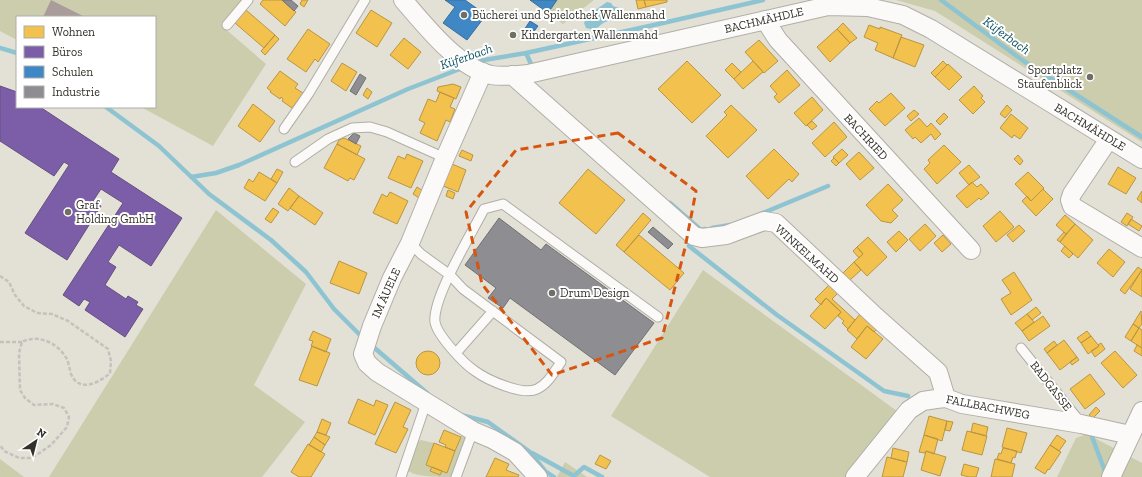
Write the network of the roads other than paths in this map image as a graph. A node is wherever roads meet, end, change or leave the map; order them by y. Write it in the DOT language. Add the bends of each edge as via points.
graph roads {
  1 [pos="248,0"];
  2 [pos="365,0"];
  3 [pos="403,0"];
  4 [pos="765,20"];
  5 [pos="227,26"];
  6 [pos="476,68"];
  7 [pos="512,75"];
  8 [pos="284,129"];
  9 [pos="1109,139"];
  10 [pos="445,158"];
  11 [pos="1142,159"];
  12 [pos="295,162"];
  13 [pos="410,243"];
  14 [pos="1142,248"];
  15 [pos="971,250"];
  16 [pos="450,275"];
  17 [pos="493,311"];
  18 [pos="658,317"];
  19 [pos="1021,348"];
  20 [pos="456,354"];
  21 [pos="946,398"];
  22 [pos="426,403"];
  23 [pos="1142,411"];
  24 [pos="1081,424"];
  25 [pos="473,431"];
  26 [pos="1130,435"];
  27 [pos="400,477"];
  28 [pos="456,477"];
  29 [pos="538,477"];
  30 [pos="855,477"];
  31 [pos="1111,477"];
  1 -- 5 [label="lane"];
  2 -- 8 [label="lane" via="309,93"];
  3 -- 6 [label="street, BACHMÄHDLE" via="439,41"];
  4 -- 7 [label="street, BACHMÄHDLE" via="528,74"];
  4 -- 9 [label="street, BACHMÄHDLE" via="828,6 868,7 903,15 931,29"];
  4 -- 15 [label="street, BACHRIED" via="778,40"];
  6 -- 7 [label="street, BACHMÄHDLE" via="499,76"];
  6 -- 10 [label="street, IM ÄUELE"];
  7 -- 21 [label="street, WINKELMAHD" via="694,236 702,238 726,235 764,220 776,223 938,372"];
  9 -- 11 [label="street, BACHMÄHDLE"];
  9 -- 14 [label="street" via="1070,200 1072,206"];
  10 -- 12 [label="lane" via="388,132 370,127 352,128 328,139"];
  10 -- 13 [label="street, IM ÄUELE"];
  13 -- 16 [label="lane"];
  13 -- 22 [label="street, IM ÄUELE" via="392,278 363,354 367,363 377,372"];
  16 -- 17 [label="lane" via="463,289"];
  16 -- 18 [label="lane" via="484,209 503,204"];
  16 -- 20 [label="lane" via="436,309 435,323 442,338"];
  17 -- 20 [label="lane"];
  17 -- 20 [label="lane" via="561,362 546,384 536,390 521,390 495,382 474,371"];
  19 -- 24 [label="lane, BADGASSE"];
  21 -- 24 [label="street, FALLBACHWEG" via="962,404"];
  21 -- 30 [label="street, FALLBACHWEG" via="923,401 910,410"];
  22 -- 25 [label="street, IM ÄUELE"];
  22 -- 27 [label="lane"];
  23 -- 26 [label="street"];
  24 -- 26 [label="street, FALLBACHWEG"];
  25 -- 28 [label="lane"];
  25 -- 29 [label="street, IM ÄUELE" via="515,452"];
  26 -- 31 [label="street"];
}
